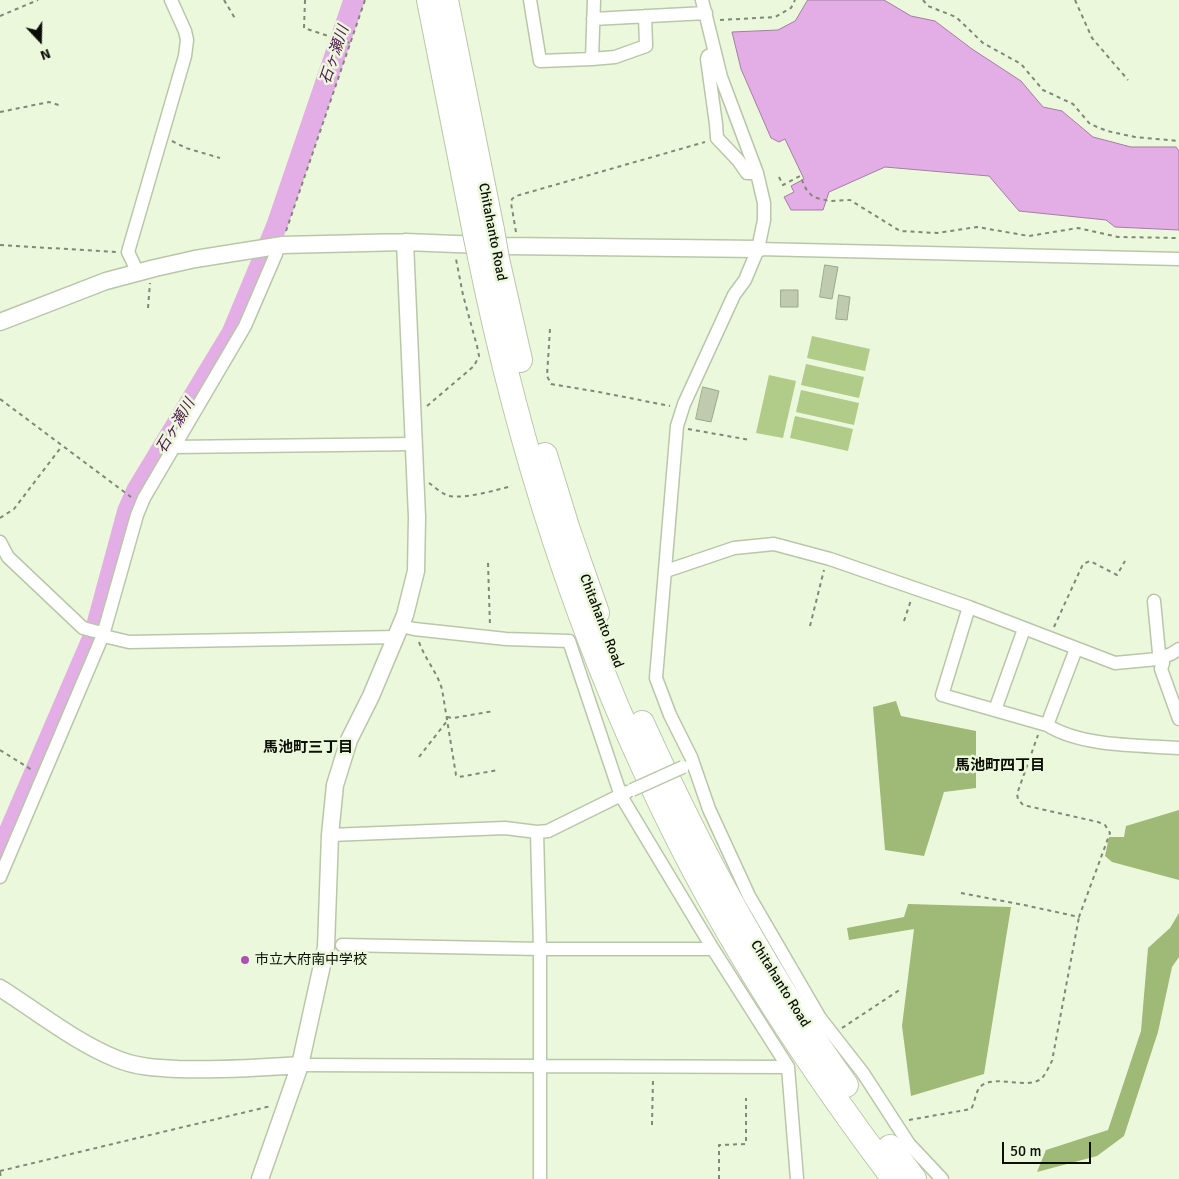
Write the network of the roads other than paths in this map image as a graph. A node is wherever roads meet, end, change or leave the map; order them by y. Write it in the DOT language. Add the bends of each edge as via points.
graph roads {
  1 [pos="171,0"];
  2 [pos="429,0"];
  3 [pos="446,0"];
  4 [pos="530,0"];
  5 [pos="594,0"];
  6 [pos="702,0"];
  7 [pos="646,16"];
  8 [pos="707,17"];
  9 [pos="593,19"];
  10 [pos="714,53"];
  11 [pos="592,59"];
  12 [pos="757,173"];
  13 [pos="483,232"];
  14 [pos="405,242"];
  15 [pos="280,245"];
  16 [pos="758,249"];
  17 [pos="489,258"];
  18 [pos="1179,259"];
  19 [pos="143,271"];
  20 [pos="0,322"];
  21 [pos="414,444"];
  22 [pos="174,447"];
  23 [pos="0,542"];
  24 [pos="666,571"];
  25 [pos="1154,601"];
  26 [pos="969,607"];
  27 [pos="1024,628"];
  28 [pos="404,631"];
  29 [pos="96,632"];
  30 [pos="1076,649"];
  31 [pos="1179,649"];
  32 [pos="1160,658"];
  33 [pos="995,710"];
  34 [pos="1179,719"];
  35 [pos="1045,724"];
  36 [pos="1179,748"];
  37 [pos="687,762"];
  38 [pos="626,793"];
  39 [pos="537,832"];
  40 [pos="330,835"];
  41 [pos="0,877"];
  42 [pos="342,945"];
  43 [pos="713,949"];
  44 [pos="540,950"];
  45 [pos="0,988"];
  46 [pos="300,1065"];
  47 [pos="540,1066"];
  48 [pos="788,1067"];
  49 [pos="260,1179"];
  50 [pos="540,1179"];
  51 [pos="797,1179"];
  52 [pos="894,1179"];
  53 [pos="914,1179"];
  54 [pos="942,1179"];
  1 -- 19 [label="street" via="187,40 128,252"];
  2 -- 13 [label="highway, Chitahanto Road"];
  3 -- 13 [label="highway, Chitahanto Road"];
  4 -- 11 [label="street" via="540,61"];
  5 -- 9 [label="street"];
  6 -- 8 [label="street"];
  7 -- 8 [label="street"];
  7 -- 9 [label="street"];
  7 -- 11 [label="street" via="646,46 616,57"];
  8 -- 10 [label="street"];
  9 -- 11 [label="street"];
  10 -- 12 [label="street"];
  10 -- 12 [label="street" via="707,59 717,138 747,173"];
  12 -- 16 [label="street" via="764,203"];
  13 -- 17 [label="highway, Chitahanto Road, bridge"];
  14 -- 15 [label="street"];
  14 -- 16 [label="street"];
  14 -- 21 [label="street"];
  15 -- 19 [label="street"];
  15 -- 22 [label="street" via="245,326"];
  16 -- 18 [label="street"];
  16 -- 24 [label="street" via="746,280 734,295 677,428"];
  17 -- 52 [label="highway, Chitahanto Road" via="498,339 525,446 590,642 624,724 657,798 733,940 822,1080"];
  17 -- 53 [label="highway, Chitahanto Road" via="568,530 606,637 672,790 748,931 792,1004"];
  19 -- 20 [label="street" via="106,281"];
  21 -- 22 [label="street"];
  21 -- 28 [label="street" via="416,571"];
  22 -- 29 [label="street" via="144,498"];
  23 -- 29 [label="street" via="8,557 24,574 83,628"];
  24 -- 26 [label="street" via="734,548 774,544 827,558"];
  24 -- 37 [label="street" via="656,678"];
  25 -- 32 [label="street"];
  26 -- 27 [label="street"];
  26 -- 33 [label="street" via="942,695"];
  27 -- 30 [label="street"];
  27 -- 33 [label="street"];
  28 -- 29 [label="street" via="129,642"];
  28 -- 38 [label="street" via="569,641"];
  28 -- 40 [label="street" via="349,740 335,785"];
  29 -- 41 [label="street"];
  30 -- 32 [label="street" via="1115,664"];
  30 -- 35 [label="street"];
  31 -- 32 [label="street"];
  32 -- 34 [label="street"];
  33 -- 35 [label="street"];
  35 -- 36 [label="street" via="1085,740"];
  37 -- 38 [label="street, bridge"];
  37 -- 54 [label="street" via="749,896 820,1018 863,1073 909,1144"];
  38 -- 39 [label="street" via="548,831"];
  38 -- 43 [label="street"];
  39 -- 40 [label="street" via="505,828"];
  39 -- 44 [label="street"];
  40 -- 46 [label="street" via="326,947"];
  42 -- 44 [label="street"];
  43 -- 44 [label="street"];
  43 -- 48 [label="street"];
  44 -- 47 [label="street"];
  45 -- 46 [label="street" via="90,1047 119,1060 152,1068 199,1070"];
  46 -- 47 [label="street"];
  46 -- 49 [label="street"];
  47 -- 48 [label="street"];
  47 -- 50 [label="street"];
  48 -- 51 [label="street"];
}
